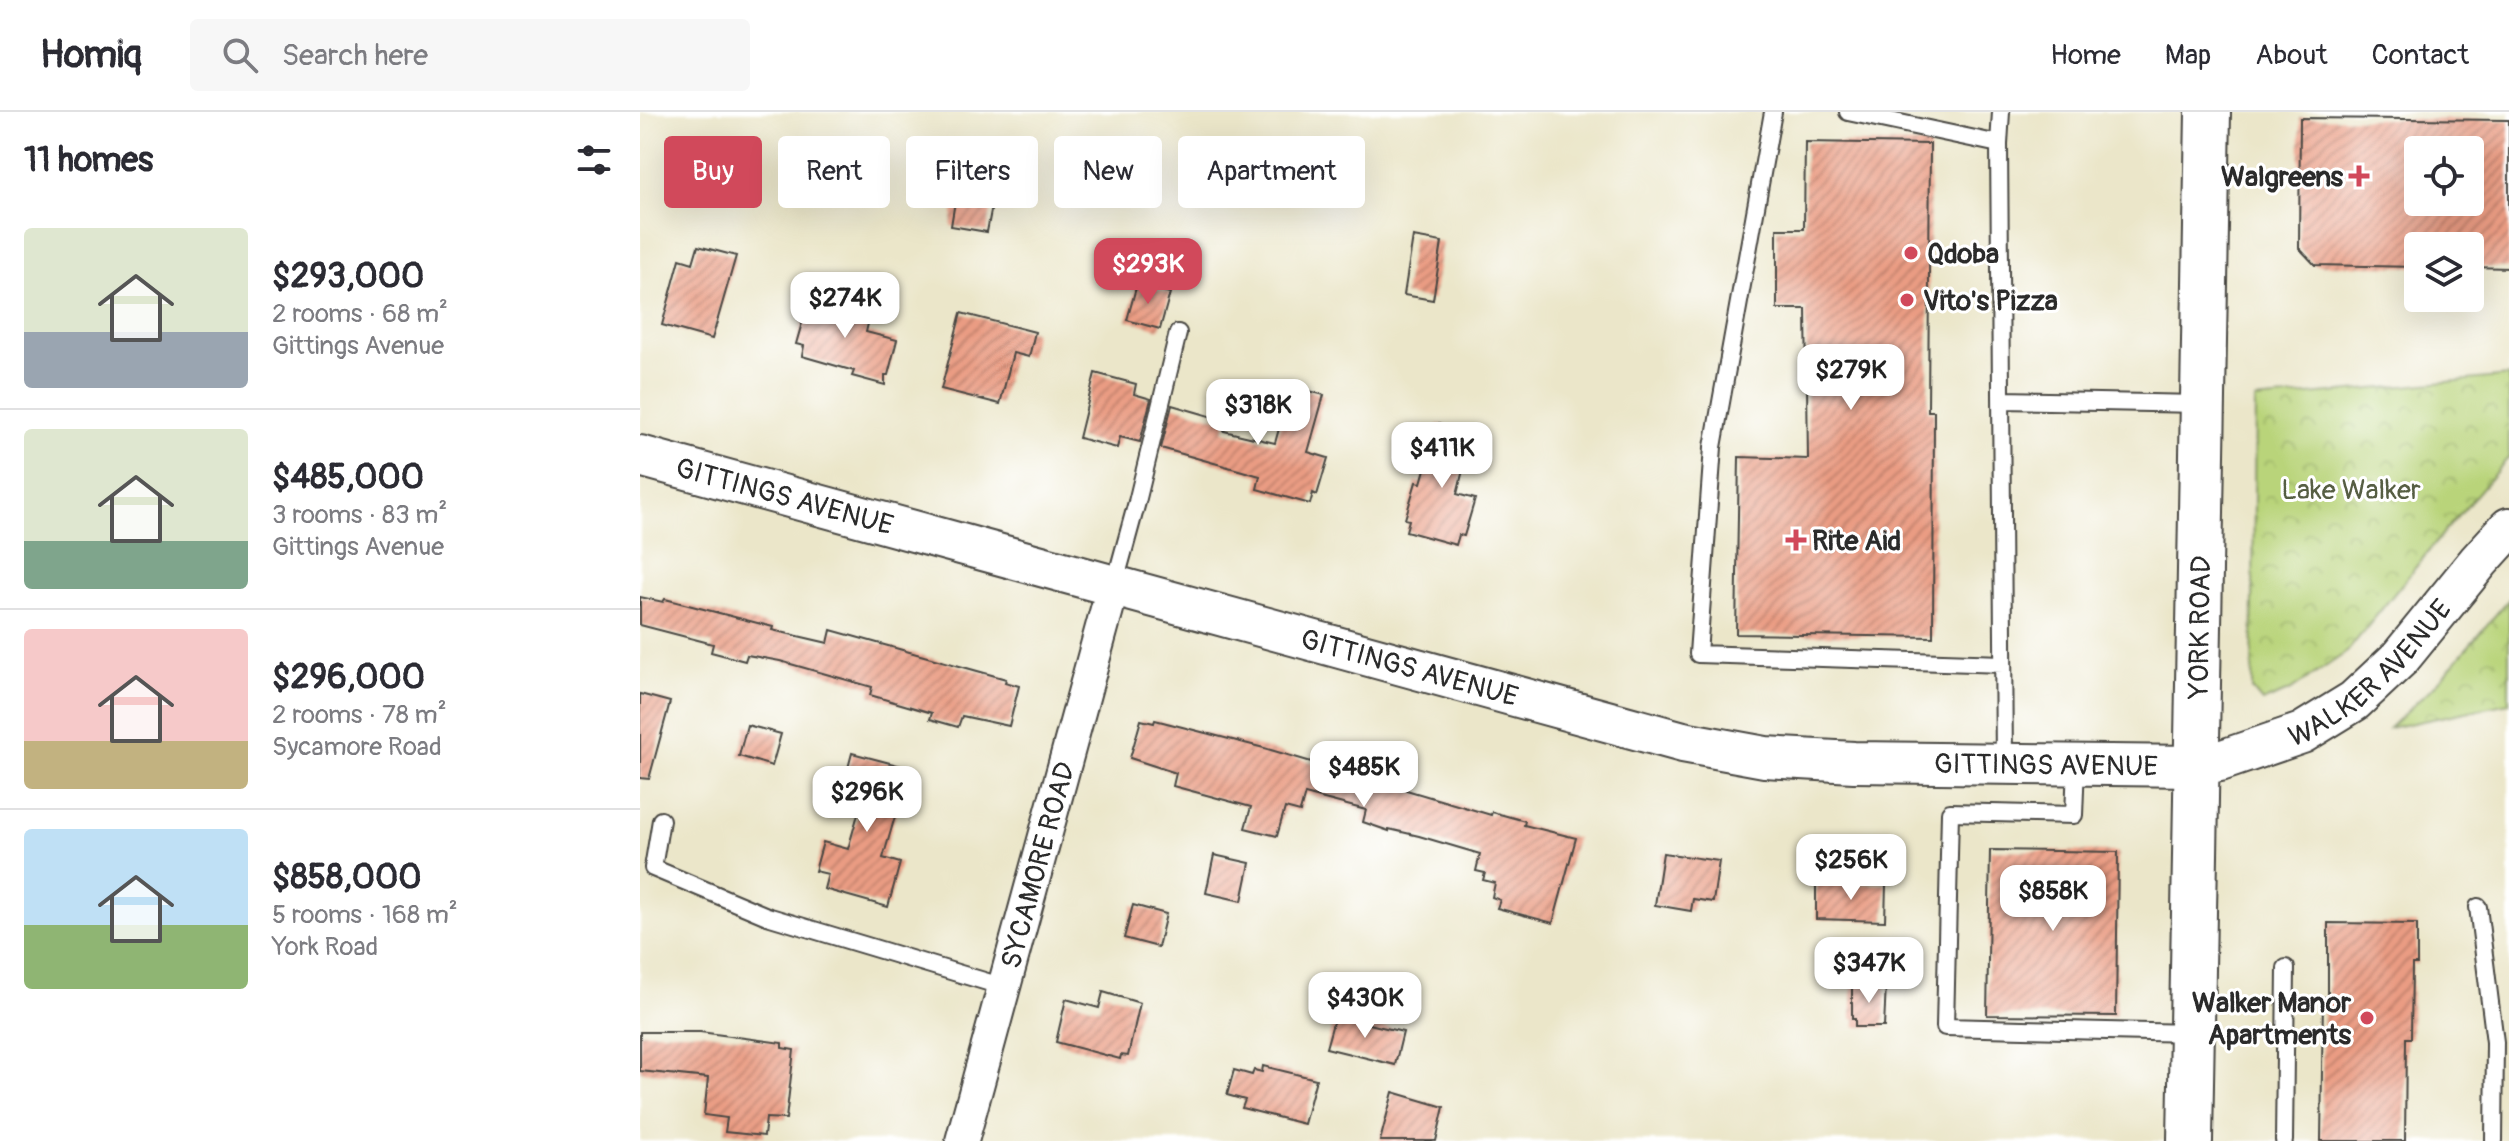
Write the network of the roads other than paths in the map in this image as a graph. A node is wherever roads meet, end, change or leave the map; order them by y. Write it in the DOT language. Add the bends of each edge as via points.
graph roads {
  1 [pos="1773,112"];
  2 [pos="1848,112"];
  3 [pos="2001,112"];
  4 [pos="2208,112"];
  5 [pos="1999,144"];
  6 [pos="1178,333"];
  7 [pos="2002,400"];
  8 [pos="2201,404"];
  9 [pos="640,456"];
  10 [pos="2509,528"];
  11 [pos="1113,587"];
  12 [pos="2003,664"];
  13 [pos="2004,764"];
  14 [pos="2076,765"];
  15 [pos="2196,766"];
  16 [pos="661,820"];
  17 [pos="2478,907"];
  18 [pos="2286,968"];
  19 [pos="1004,987"];
  20 [pos="2192,1033"];
  21 [pos="965,1140"];
  22 [pos="2190,1141"];
  23 [pos="2284,1141"];
  24 [pos="2494,1141"];
  1 -- 12 [label="lane" via="1713,447 1698,654"];
  2 -- 5 [label="lane"];
  3 -- 5 [label="lane"];
  4 -- 8 [label="main road, YORK ROAD"];
  5 -- 7 [label="lane"];
  6 -- 11 [label="lane"];
  7 -- 8 [label="lane"];
  7 -- 12 [label="lane"];
  8 -- 15 [label="main road, YORK ROAD"];
  9 -- 11 [label="street, GITTINGS AVENUE"];
  10 -- 15 [label="street, WALKER AVENUE" via="2400,658 2354,701 2276,744"];
  11 -- 13 [label="street, GITTINGS AVENUE" via="1683,742 1765,757"];
  11 -- 19 [label="street, SYCAMORE ROAD"];
  12 -- 13 [label="lane"];
  13 -- 14 [label="street, GITTINGS AVENUE"];
  14 -- 15 [label="street, GITTINGS AVENUE"];
  14 -- 20 [label="lane" via="2074,815 1950,812 1945,1027"];
  15 -- 20 [label="main road, YORK ROAD"];
  16 -- 19 [label="lane" via="653,868 767,916"];
  17 -- 24 [label="lane" via="2495,1042"];
  18 -- 23 [label="lane"];
  19 -- 21 [label="street, SYCAMORE ROAD"];
  20 -- 22 [label="main road, YORK ROAD"];
}
